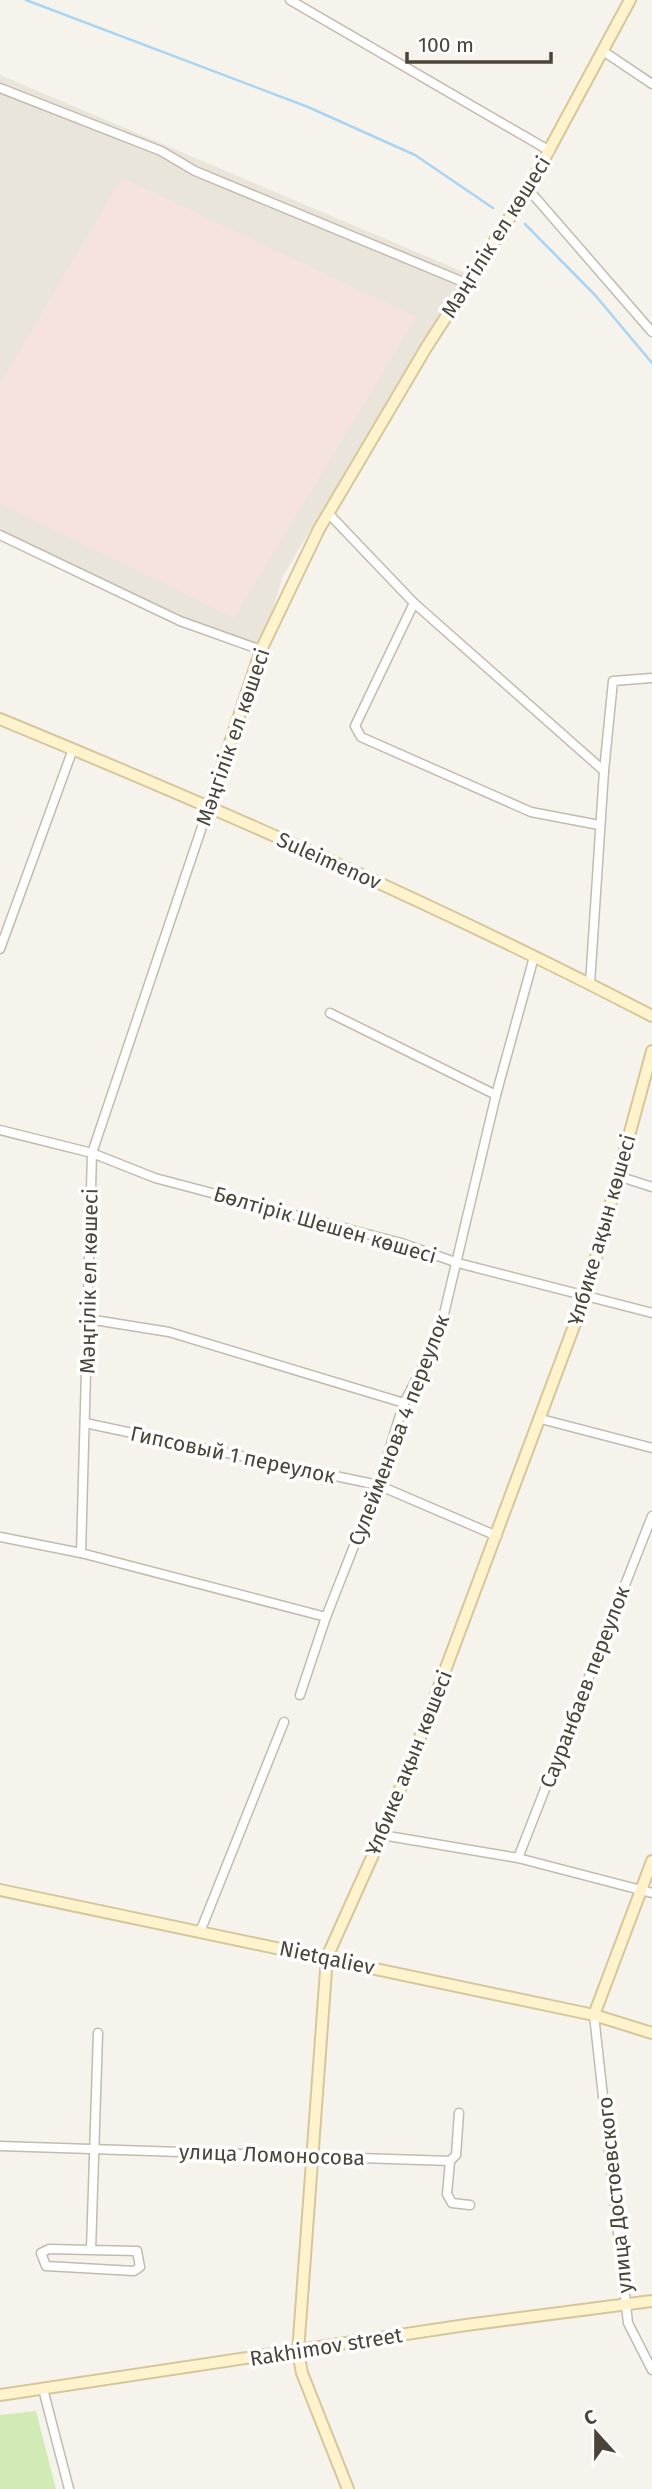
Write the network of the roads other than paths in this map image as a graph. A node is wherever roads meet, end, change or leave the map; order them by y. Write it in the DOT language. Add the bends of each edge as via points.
graph roads {
  1 [pos="290,0"];
  2 [pos="630,0"];
  3 [pos="603,51"];
  4 [pos="652,85"];
  5 [pos="0,88"];
  6 [pos="550,151"];
  7 [pos="528,189"];
  8 [pos="468,284"];
  9 [pos="652,332"];
  10 [pos="328,514"];
  11 [pos="0,535"];
  12 [pos="414,603"];
  13 [pos="261,650"];
  14 [pos="652,678"];
  15 [pos="0,719"];
  16 [pos="73,749"];
  17 [pos="604,771"];
  18 [pos="209,806"];
  19 [pos="599,825"];
  20 [pos="0,949"];
  21 [pos="534,957"];
  22 [pos="590,984"];
  23 [pos="330,1013"];
  24 [pos="652,1016"];
  25 [pos="652,1051"];
  26 [pos="496,1095"];
  27 [pos="0,1130"];
  28 [pos="92,1153"];
  29 [pos="618,1176"];
  30 [pos="652,1187"];
  31 [pos="458,1263"];
  32 [pos="586,1294"];
  33 [pos="652,1312"];
  34 [pos="88,1319"];
  35 [pos="404,1403"];
  36 [pos="541,1419"];
  37 [pos="85,1423"];
  38 [pos="652,1448"];
  39 [pos="378,1485"];
  40 [pos="652,1516"];
  41 [pos="0,1536"];
  42 [pos="497,1536"];
  43 [pos="81,1553"];
  44 [pos="326,1617"];
  45 [pos="300,1695"];
  46 [pos="284,1722"];
  47 [pos="382,1835"];
  48 [pos="518,1858"];
  49 [pos="652,1861"];
  50 [pos="0,1890"];
  51 [pos="646,1892"];
  52 [pos="200,1932"];
  53 [pos="327,1957"];
  54 [pos="594,2015"];
  55 [pos="97,2033"];
  56 [pos="652,2033"];
  57 [pos="458,2113"];
  58 [pos="0,2146"];
  59 [pos="94,2149"];
  60 [pos="313,2157"];
  61 [pos="450,2161"];
  62 [pos="470,2205"];
  63 [pos="91,2250"];
  64 [pos="652,2301"];
  65 [pos="627,2302"];
  66 [pos="298,2352"];
  67 [pos="652,2371"];
  68 [pos="43,2389"];
  69 [pos="0,2395"];
  70 [pos="69,2489"];
  71 [pos="348,2489"];
  1 -- 6 [label="street"];
  2 -- 3 [label="street, Мәңгілік ел көшесі"];
  3 -- 4 [label="street"];
  3 -- 6 [label="street, Мәңгілік ел көшесі"];
  5 -- 8 [label="street" via="161,151 195,171"];
  6 -- 7 [label="street, Мәңгілік ел көшесі"];
  7 -- 8 [label="street, Мәңгілік ел көшесі"];
  7 -- 9 [label="street"];
  8 -- 10 [label="street, Мәңгілік ел көшесі"];
  10 -- 12 [label="street"];
  10 -- 13 [label="street, Мәңгілік ел көшесі"];
  11 -- 13 [label="street" via="180,621"];
  12 -- 17 [label="street"];
  12 -- 19 [label="street" via="356,732 530,812"];
  13 -- 18 [label="street, Мәңгілік ел көшесі"];
  14 -- 17 [label="street" via="613,681"];
  15 -- 16 [label="street, Suleimenov"];
  16 -- 18 [label="street, Suleimenov"];
  16 -- 20 [label="street"];
  17 -- 19 [label="street"];
  18 -- 21 [label="street, Suleimenov"];
  18 -- 28 [label="street, Мәңгілік ел көшесі"];
  19 -- 22 [label="street"];
  21 -- 22 [label="street, Suleimenov"];
  21 -- 26 [label="street, Сулейменова 4 переулок"];
  22 -- 24 [label="street, Suleimenov"];
  23 -- 26 [label="street"];
  25 -- 29 [label="street, Ұлбике ақын көшесі"];
  26 -- 31 [label="street, Сулейменова 4 переулок"];
  27 -- 28 [label="street, Бөлтірік Шешен көшесі"];
  28 -- 31 [label="street, Бөлтірік Шешен көшесі" via="155,1178 401,1243"];
  28 -- 34 [label="street, Мәңгілік ел көшесі"];
  29 -- 30 [label="street"];
  29 -- 32 [label="street, Ұлбике ақын көшесі"];
  31 -- 32 [label="street, Бөлтірік Шешен көшесі"];
  31 -- 35 [label="street, Сулейменова 4 переулок" via="439,1335"];
  32 -- 33 [label="street, Бөлтірік Шешен көшесі"];
  32 -- 36 [label="street, Ұлбике ақын көшесі"];
  34 -- 35 [label="street" via="169,1332"];
  34 -- 37 [label="street, Мәңгілік ел көшесі"];
  35 -- 39 [label="street, Сулейменова 4 переулок"];
  36 -- 38 [label="street"];
  36 -- 42 [label="street, Ұлбике ақын көшесі"];
  37 -- 39 [label="street, Гипсовый 1 переулок"];
  37 -- 43 [label="street, Мәңгілік ел көшесі"];
  39 -- 42 [label="street, Гипсовый 1 переулок"];
  39 -- 44 [label="street, Сулейменова 4 переулок"];
  40 -- 48 [label="street, Сауранбаев переулок"];
  41 -- 43 [label="street"];
  42 -- 47 [label="street, Ұлбике ақын көшесі"];
  43 -- 44 [label="street"];
  44 -- 45 [label="street, Сулейменова 4 переулок"];
  46 -- 52 [label="street"];
  47 -- 48 [label="street"];
  47 -- 53 [label="street, Ұлбике ақын көшесі"];
  48 -- 51 [label="street"];
  49 -- 51 [label="street"];
  50 -- 52 [label="street, Nietqaliev"];
  51 -- 54 [label="street"];
  52 -- 53 [label="street, Nietqaliev"];
  53 -- 54 [label="street, Nietqaliev"];
  53 -- 60 [label="street, Ұлбике ақын көшесі"];
  54 -- 56 [label="street, Nietqaliev"];
  54 -- 65 [label="street, улица Достоевского"];
  55 -- 59 [label="street"];
  57 -- 61 [label="street" via="456,2155"];
  58 -- 59 [label="street, улица Ломоносова"];
  59 -- 60 [label="street, улица Ломоносова"];
  59 -- 63 [label="street"];
  60 -- 61 [label="street, улица Ломоносова"];
  60 -- 66 [label="street, Ұлбике ақын көшесі"];
  61 -- 62 [label="street" via="447,2194 452,2203"];
  63 -- 63 [label="street" via="49,2249 41,2253 42,2261 46,2266 134,2271 140,2267 137,2251"];
  64 -- 65 [label="street, Rakhimov street"];
  65 -- 66 [label="street, Rakhimov street"];
  65 -- 67 [label="street, улица Достоевского" via="628,2323"];
  66 -- 68 [label="street, Rakhimov street"];
  66 -- 71 [label="street, Ұлбике ақын көшесі"];
  68 -- 69 [label="street, Rakhimov street"];
  68 -- 70 [label="street"];
}
